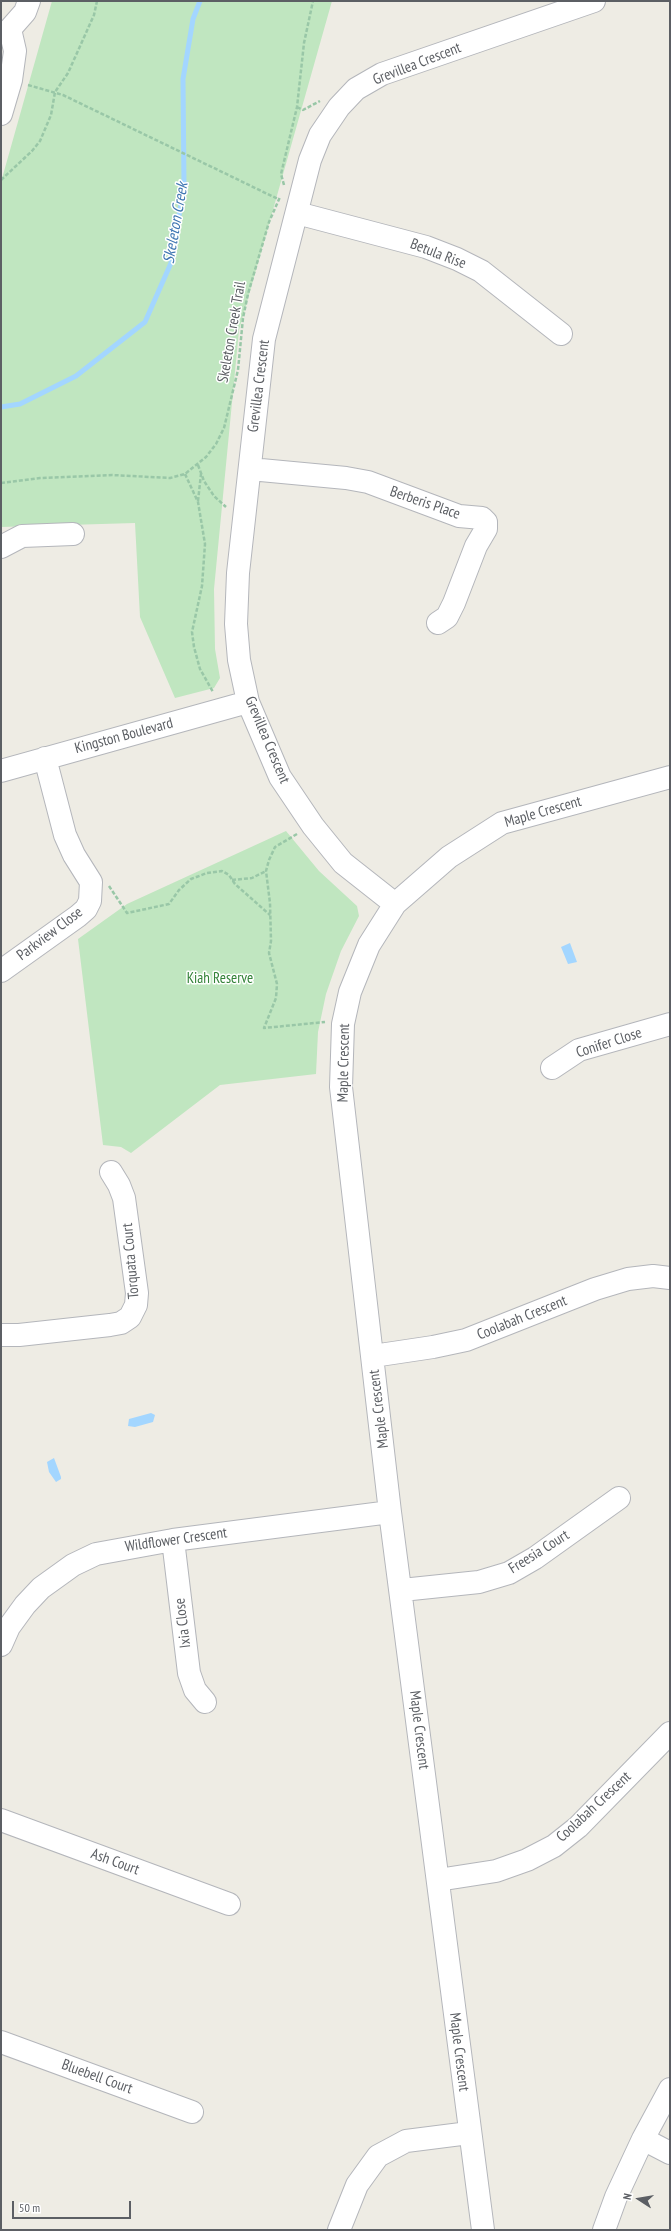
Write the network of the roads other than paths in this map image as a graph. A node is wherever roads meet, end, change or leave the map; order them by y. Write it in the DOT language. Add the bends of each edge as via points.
graph roads {
  1 [pos="29,1"];
  2 [pos="594,1"];
  3 [pos="5,28"];
  4 [pos="1,114"];
  5 [pos="297,213"];
  6 [pos="561,334"];
  7 [pos="250,469"];
  8 [pos="73,534"];
  9 [pos="1,547"];
  10 [pos="438,623"];
  11 [pos="248,702"];
  12 [pos="45,758"];
  13 [pos="1,771"];
  14 [pos="670,776"];
  15 [pos="395,904"];
  16 [pos="1,970"];
  17 [pos="670,1024"];
  18 [pos="552,1068"];
  19 [pos="111,1172"];
  20 [pos="670,1278"];
  21 [pos="1,1335"];
  22 [pos="373,1356"];
  23 [pos="619,1498"];
  24 [pos="390,1512"];
  25 [pos="173,1540"];
  26 [pos="402,1590"];
  27 [pos="1,1645"];
  28 [pos="205,1702"];
  29 [pos="670,1734"];
  30 [pos="1,1820"];
  31 [pos="438,1880"];
  32 [pos="229,1904"];
  33 [pos="1,2042"];
  34 [pos="670,2089"];
  35 [pos="192,2112"];
  36 [pos="469,2133"];
  37 [pos="643,2139"];
  38 [pos="670,2153"];
  39 [pos="339,2230"];
  40 [pos="483,2230"];
  41 [pos="604,2230"];
  1 -- 3 [label="street" via="25,12"];
  2 -- 5 [label="street, Grevillea Crescent" via="382,74 356,89 339,107 320,135 310,160"];
  3 -- 4 [label="street" via="15,52 11,80"];
  5 -- 6 [label="street, Betula Rise" via="426,247 457,258 481,271"];
  5 -- 7 [label="street, Grevillea Crescent" via="264,339"];
  7 -- 10 [label="street, Berberis Place" via="368,482 459,516 482,518 486,522 486,529 476,546 454,603 446,617"];
  7 -- 11 [label="street, Grevillea Crescent" via="238,573 236,624 239,660"];
  8 -- 9 [label="street" via="22,536"];
  11 -- 12 [label="street, Kingston Boulevard"];
  11 -- 15 [label="street, Grevillea Crescent" via="280,777 313,826 344,863"];
  12 -- 13 [label="street, Kingston Boulevard"];
  12 -- 16 [label="street, Parkview Close" via="65,834 74,855 91,882 92,891 86,909"];
  14 -- 15 [label="street, Maple Crescent" via="502,823 449,857"];
  15 -- 22 [label="street, Maple Crescent" via="369,945 350,992 343,1024 340,1087"];
  17 -- 18 [label="street, Conifer Close" via="579,1050"];
  19 -- 21 [label="street, Torquata Court" via="120,1184 125,1206 136,1293 136,1305 130,1317 121,1323 110,1325"];
  20 -- 22 [label="street, Coolabah Crescent" via="628,1278 466,1340 433,1348"];
  22 -- 24 [label="street, Maple Crescent"];
  23 -- 26 [label="street, Freesia Court" via="535,1558 509,1573 479,1582"];
  24 -- 25 [label="street, Wildflower Crescent"];
  24 -- 26 [label="street, Maple Crescent"];
  25 -- 27 [label="street, Wildflower Crescent" via="103,1552 73,1565 30,1599 9,1627"];
  25 -- 28 [label="street, Ixia Close" via="189,1673 195,1690"];
  26 -- 31 [label="street, Maple Crescent"];
  29 -- 31 [label="street, Coolabah Crescent" via="578,1827 554,1846 527,1860 496,1871"];
  30 -- 32 [label="street, Ash Court"];
  31 -- 36 [label="street, Maple Crescent"];
  33 -- 35 [label="street, Bluebell Court"];
  34 -- 37 [label="street"];
  36 -- 39 [label="street" via="406,2141 378,2156 357,2185"];
  36 -- 40 [label="street, Maple Crescent"];
  37 -- 38 [label="street"];
  37 -- 41 [label="street"];
}
